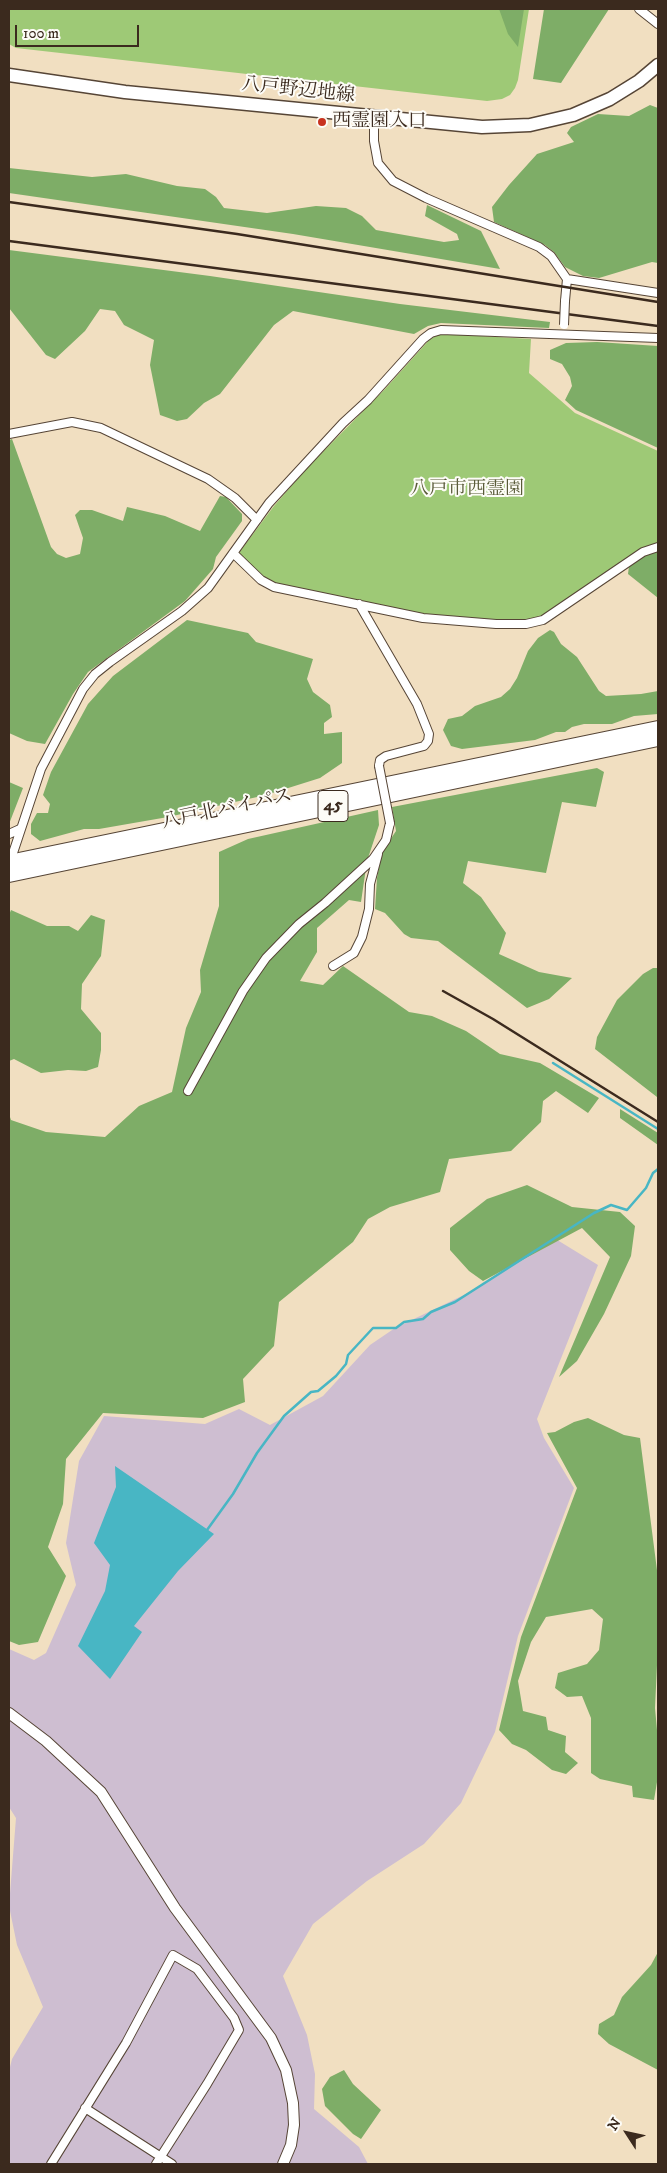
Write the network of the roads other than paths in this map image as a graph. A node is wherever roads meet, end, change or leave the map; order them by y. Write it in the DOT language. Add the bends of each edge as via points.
graph roads {
  1 [pos="639,9"];
  2 [pos="658,24"];
  3 [pos="658,65"];
  4 [pos="9,75"];
  5 [pos="374,117"];
  6 [pos="567,279"];
  7 [pos="658,293"];
  8 [pos="563,335"];
  9 [pos="658,338"];
  10 [pos="9,434"];
  11 [pos="257,520"];
  12 [pos="658,547"];
  13 [pos="233,553"];
  14 [pos="359,604"];
  15 [pos="658,728"];
  16 [pos="658,739"];
  17 [pos="20,829"];
  18 [pos="9,834"];
  19 [pos="380,849"];
  20 [pos="9,866"];
  21 [pos="333,966"];
  22 [pos="188,1091"];
  23 [pos="9,1713"];
  24 [pos="85,2108"];
  25 [pos="159,2161"];
  26 [pos="52,2164"];
  27 [pos="172,2164"];
  28 [pos="283,2164"];
  1 -- 2 [label="street"];
  3 -- 5 [label="main road, 八戸野辺地線" via="610,99 573,115 530,126 482,127"];
  4 -- 5 [label="main road, 八戸野辺地線" via="125,92"];
  5 -- 6 [label="street" via="378,163 393,181 539,247"];
  6 -- 7 [label="street"];
  6 -- 8 [label="street, bridge"];
  8 -- 9 [label="street"];
  8 -- 11 [label="street" via="441,330 430,333 330,437"];
  10 -- 11 [label="street" via="72,422 102,428 208,479 235,498"];
  11 -- 13 [label="street"];
  12 -- 14 [label="street" via="643,552 537,622 452,622"];
  13 -- 14 [label="street" via="261,580 274,587"];
  13 -- 17 [label="street" via="196,601 110,662 83,689 41,769"];
  14 -- 19 [label="street, bridge" via="417,704 429,734 424,746 380,760 390,823"];
  15 -- 20 [label="highway, 八戸北バイパス / 45"];
  16 -- 20 [label="highway, 八戸北バイパス / 45"];
  17 -- 18 [label="street"];
  17 -- 20 [label="street"];
  19 -- 21 [label="street" via="370,884 369,909 362,937 354,953"];
  19 -- 22 [label="street" via="266,958 243,991"];
  23 -- 28 [label="street" via="46,1741 102,1792 175,1908 271,2038 286,2070 293,2103 291,2145"];
  24 -- 25 [label="street"];
  24 -- 25 [label="street" via="126,2044 173,1955 197,1969 234,2018 239,2030"];
  24 -- 26 [label="street"];
  25 -- 27 [label="street"];
}
